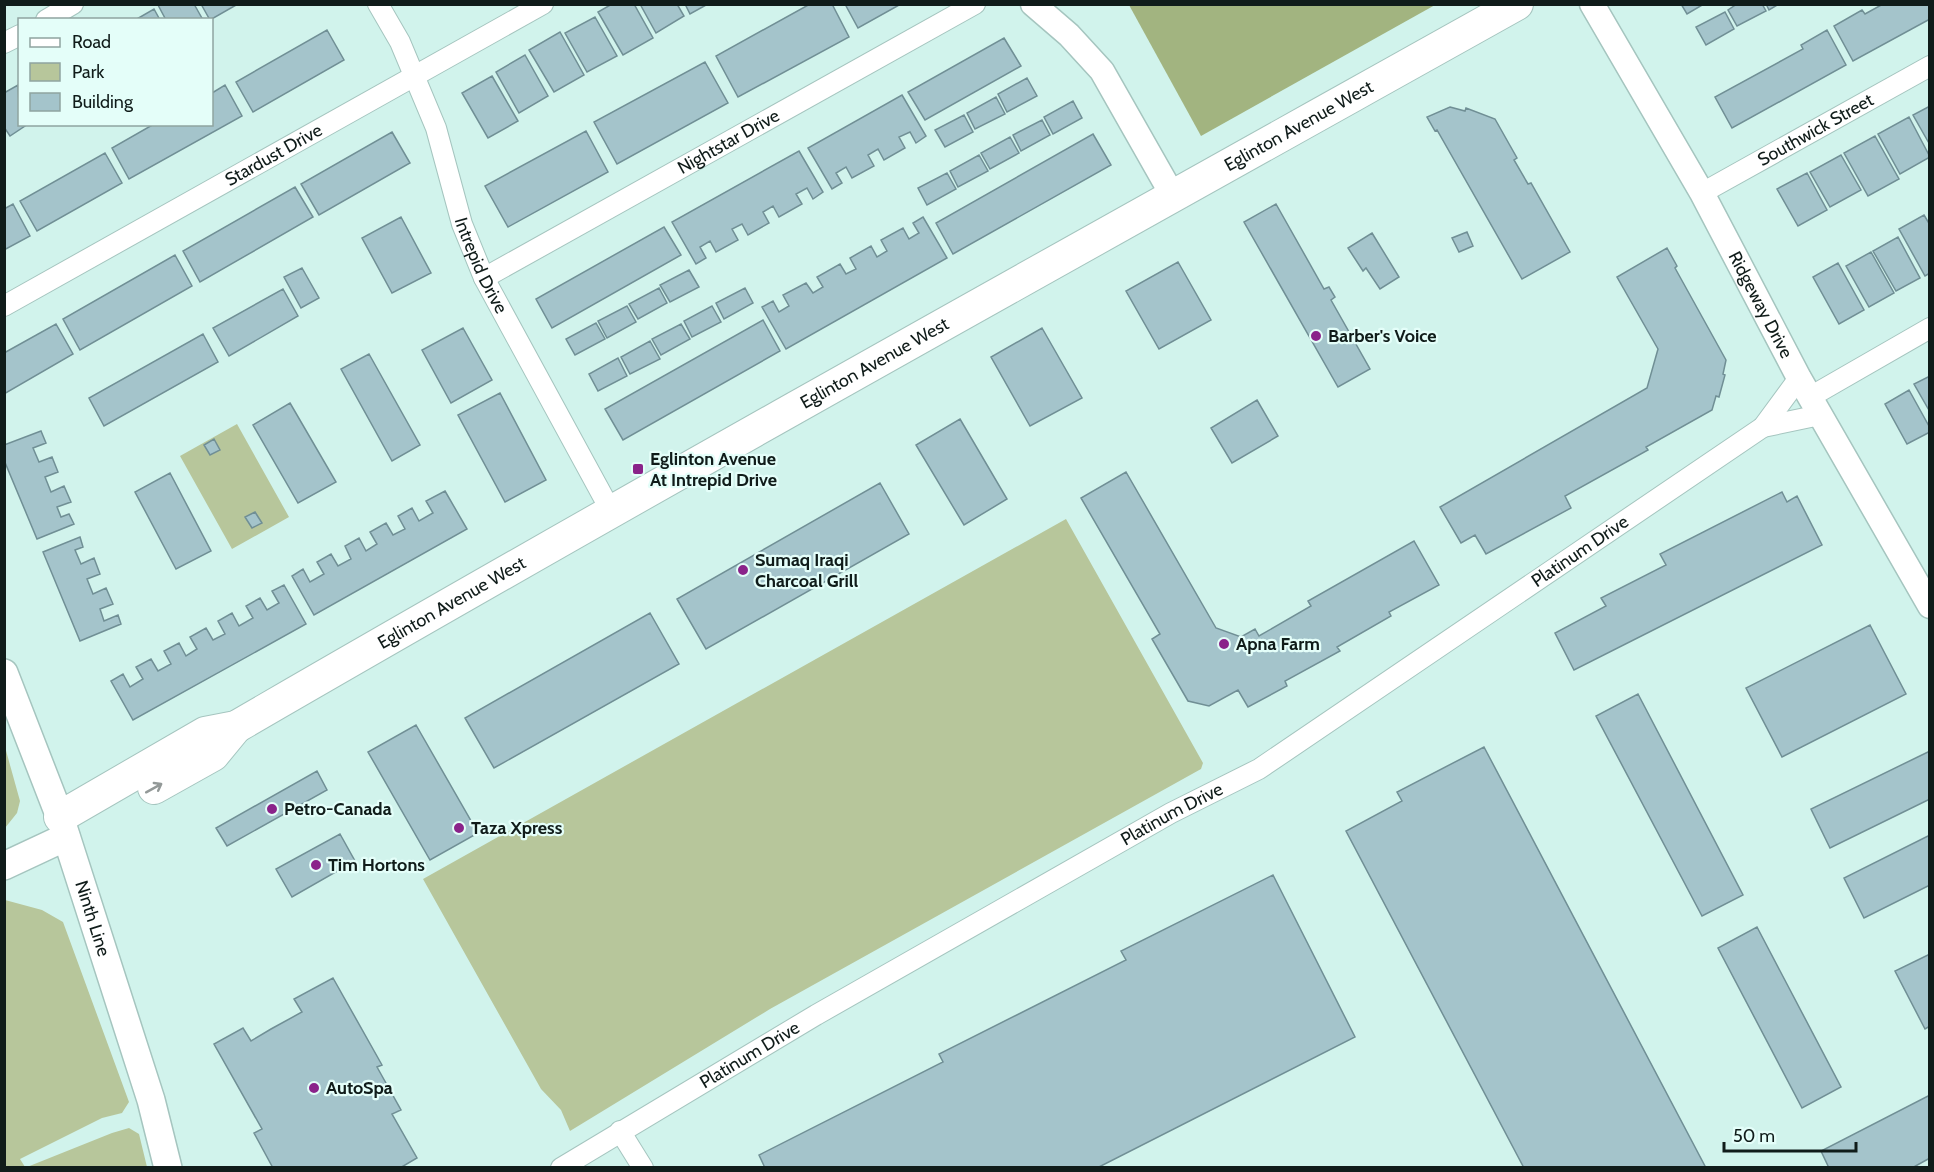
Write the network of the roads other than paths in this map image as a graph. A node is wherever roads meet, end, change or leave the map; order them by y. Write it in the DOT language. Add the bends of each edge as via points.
graph roads {
  1 [pos="73,4"];
  2 [pos="378,4"];
  3 [pos="543,4"];
  4 [pos="975,4"];
  5 [pos="1033,4"];
  6 [pos="1517,4"];
  7 [pos="1592,4"];
  8 [pos="49,18"];
  9 [pos="18,35"];
  10 [pos="4,43"];
  11 [pos="1929,66"];
  12 [pos="415,77"];
  13 [pos="1702,193"];
  14 [pos="1173,196"];
  15 [pos="484,278"];
  16 [pos="4,306"];
  17 [pos="1929,328"];
  18 [pos="1810,397"];
  19 [pos="1764,427"];
  20 [pos="612,513"];
  21 [pos="1929,606"];
  22 [pos="4,673"];
  23 [pos="63,827"];
  24 [pos="4,848"];
  25 [pos="4,866"];
  26 [pos="620,1131"];
  27 [pos="168,1167"];
  28 [pos="561,1167"];
  29 [pos="643,1167"];
  1 -- 8 [label="street"];
  2 -- 12 [label="street, Intrepid Drive"];
  3 -- 12 [label="street, Stardust Drive"];
  4 -- 15 [label="street, Nightstar Drive"];
  5 -- 14 [label="street" via="1102,71"];
  6 -- 14 [label="main road, Eglinton Avenue West"];
  7 -- 13 [label="street, Ridgeway Drive"];
  9 -- 10 [label="street"];
  11 -- 13 [label="street, Southwick Street"];
  12 -- 15 [label="street, Intrepid Drive" via="436,128 462,224"];
  12 -- 16 [label="street, Stardust Drive"];
  13 -- 18 [label="street, Ridgeway Drive"];
  14 -- 20 [label="main road, Eglinton Avenue West"];
  15 -- 20 [label="street, Intrepid Drive"];
  17 -- 18 [label="street"];
  18 -- 19 [label="street, Platinum Drive"];
  18 -- 19 [label="street, Platinum Drive"];
  18 -- 21 [label="street, Ridgeway Drive"];
  19 -- 26 [label="street, Platinum Drive" via="1259,770 1171,813"];
  20 -- 23 [label="main road, Eglinton Avenue West" via="236,727 205,733"];
  22 -- 23 [label="main road, Ninth Line"];
  23 -- 24 [label="main road, Eglinton Avenue West"];
  23 -- 25 [label="main road, Eglinton Avenue West"];
  23 -- 27 [label="main road, Ninth Line" via="151,1100"];
  26 -- 28 [label="street, Platinum Drive"];
  26 -- 29 [label="street"];
}
